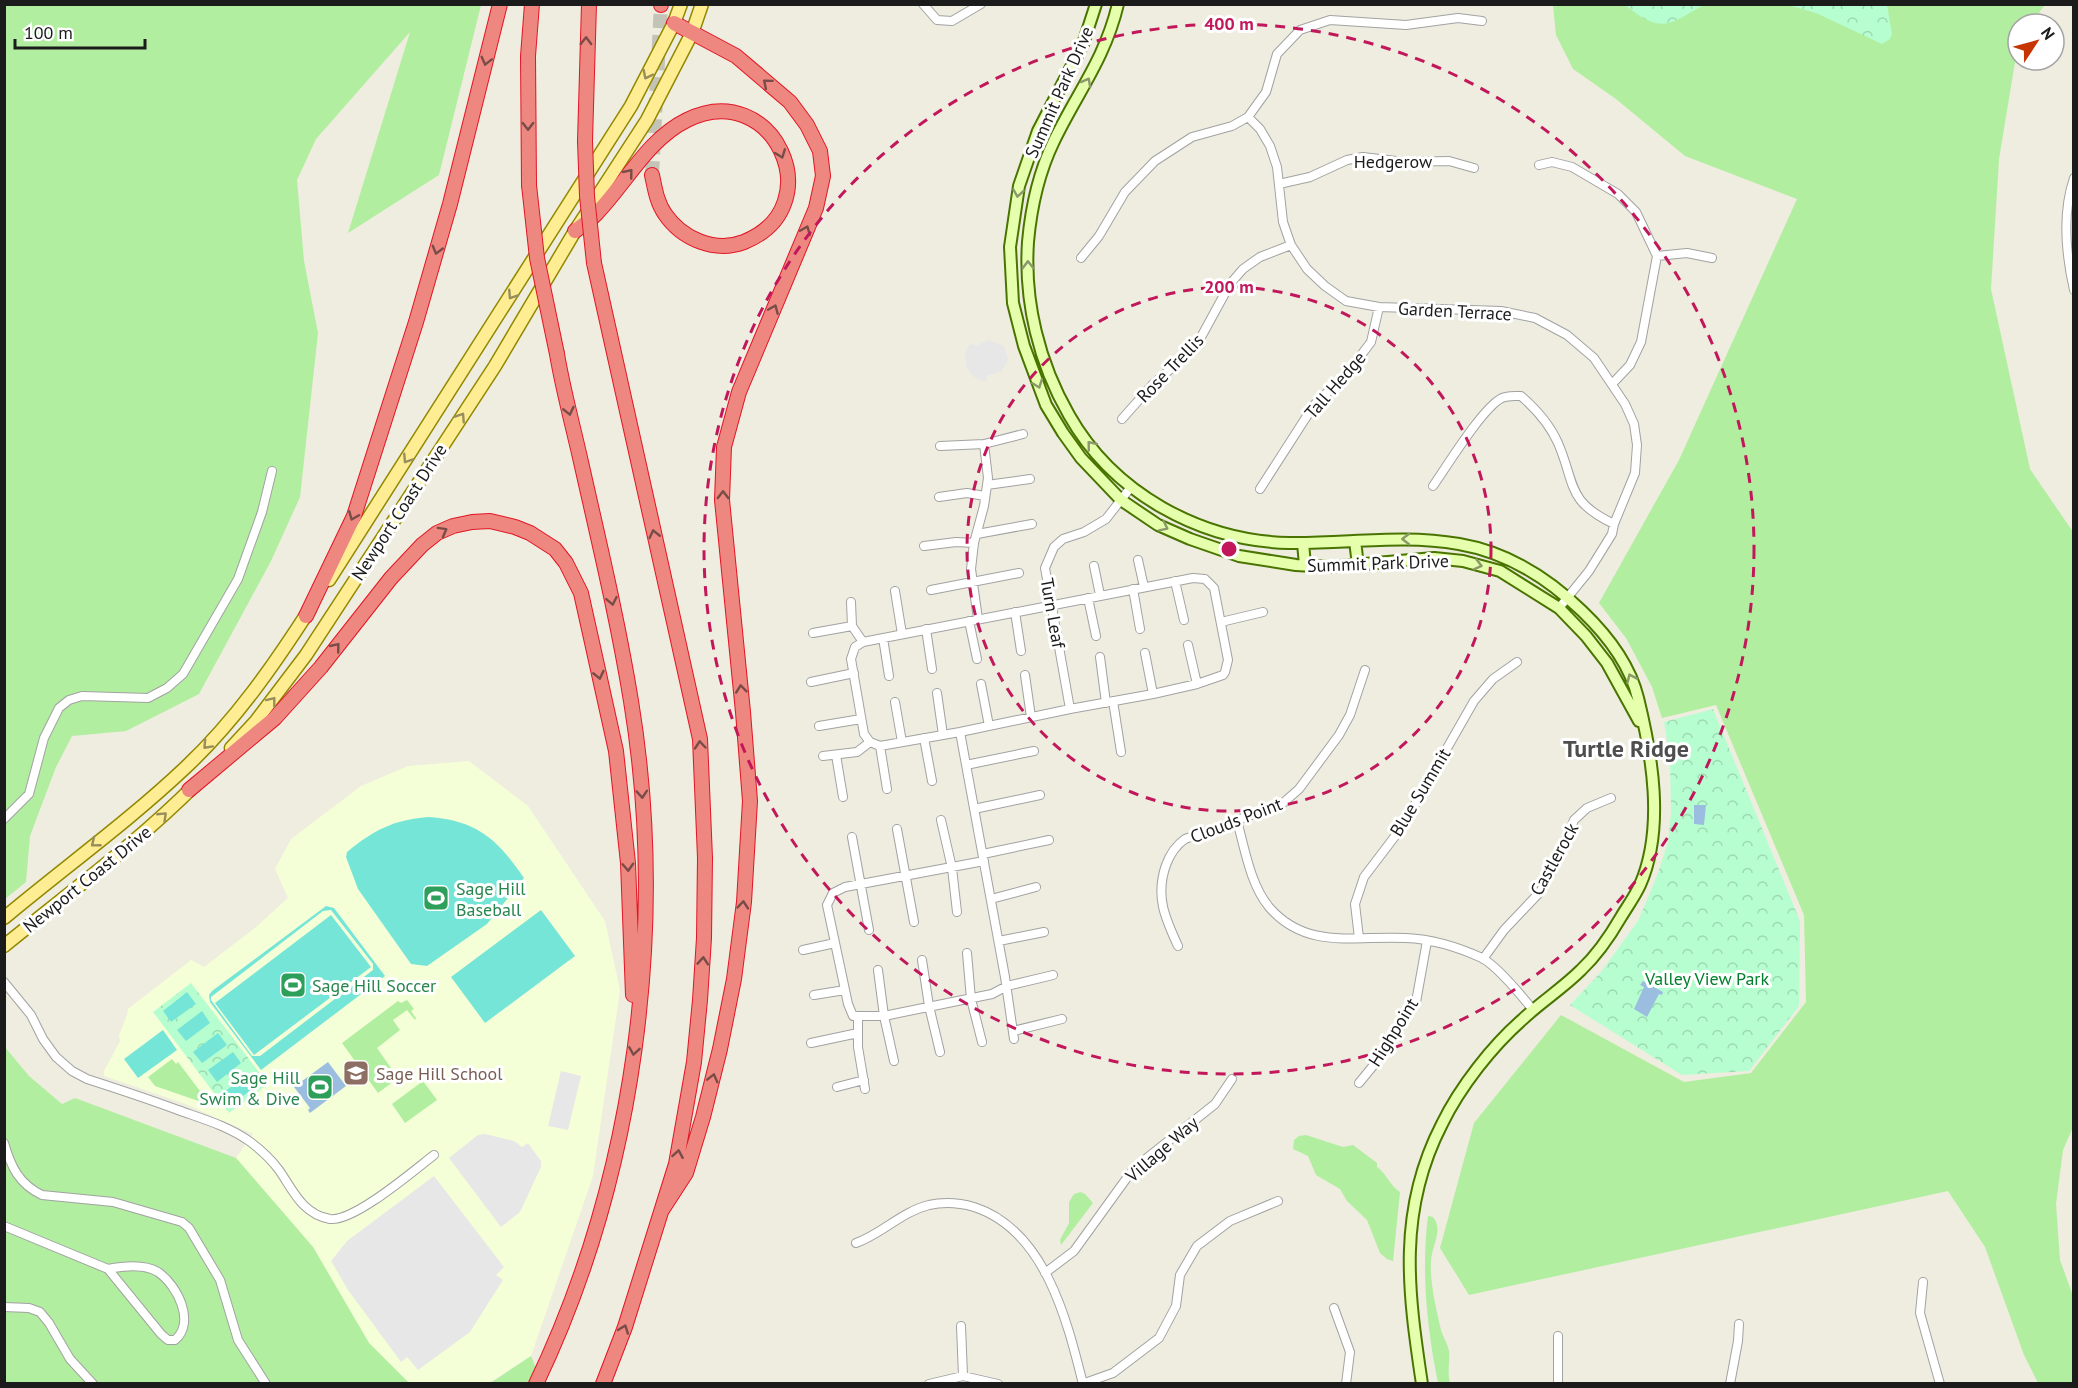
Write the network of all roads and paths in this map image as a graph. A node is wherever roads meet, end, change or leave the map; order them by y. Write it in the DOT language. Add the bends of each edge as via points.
graph roads {
  1 [pos="500,4"];
  2 [pos="532,4"];
  3 [pos="589,4"];
  4 [pos="681,4"];
  5 [pos="702,4"];
  6 [pos="923,4"];
  7 [pos="981,4"];
  8 [pos="1096,4"];
  9 [pos="1118,4"];
  10 [pos="1482,21"];
  11 [pos="674,23"];
  12 [pos="692,33"];
  13 [pos="1248,117"];
  14 [pos="1539,165"];
  15 [pos="1474,168"];
  16 [pos="652,175"];
  17 [pos="2073,178"];
  18 [pos="1278,184"];
  19 [pos="575,231"];
  20 [pos="1291,245"];
  21 [pos="1657,256"];
  22 [pos="1082,258"];
  23 [pos="1712,258"];
  24 [pos="2073,290"];
  25 [pos="1379,307"];
  26 [pos="1611,384"];
  27 [pos="1122,418"];
  28 [pos="1023,434"];
  29 [pos="984,444"];
  30 [pos="940,446"];
  31 [pos="272,471"];
  32 [pos="1029,479"];
  33 [pos="987,485"];
  34 [pos="1433,486"];
  35 [pos="1131,487"];
  36 [pos="1260,489"];
  37 [pos="985,496"];
  38 [pos="939,497"];
  39 [pos="1121,500"];
  40 [pos="1032,524"];
  41 [pos="1614,524"];
  42 [pos="977,534"];
  43 [pos="1355,540"];
  44 [pos="974,543"];
  45 [pos="1303,543"];
  46 [pos="924,546"];
  47 [pos="1138,560"];
  48 [pos="1305,565"];
  49 [pos="1358,565"];
  50 [pos="1095,566"];
  51 [pos="1019,573"];
  52 [pos="1175,581"];
  53 [pos="973,582"];
  54 [pos="1144,587"];
  55 [pos="1133,589"];
  56 [pos="932,590"];
  57 [pos="895,591"];
  58 [pos="1100,596"];
  59 [pos="1568,597"];
  60 [pos="1088,598"];
  61 [pos="851,602"];
  62 [pos="1051,604"];
  63 [pos="1559,608"];
  64 [pos="1015,612"];
  65 [pos="1263,612"];
  66 [pos="306,616"];
  67 [pos="978,619"];
  68 [pos="1184,620"];
  69 [pos="969,621"];
  70 [pos="1221,622"];
  71 [pos="852,626"];
  72 [pos="927,629"];
  73 [pos="1140,629"];
  74 [pos="813,633"];
  75 [pos="902,634"];
  76 [pos="1096,636"];
  77 [pos="884,638"];
  78 [pos="863,642"];
  79 [pos="1188,645"];
  80 [pos="1020,651"];
  81 [pos="1145,653"];
  82 [pos="1100,657"];
  83 [pos="976,660"];
  84 [pos="1517,662"];
  85 [pos="932,669"];
  86 [pos="1365,670"];
  87 [pos="854,674"];
  88 [pos="1025,675"];
  89 [pos="889,676"];
  90 [pos="811,682"];
  91 [pos="981,684"];
  92 [pos="1197,684"];
  93 [pos="938,693"];
  94 [pos="1153,694"];
  95 [pos="895,702"];
  96 [pos="1109,702"];
  97 [pos="1070,709"];
  98 [pos="1031,717"];
  99 [pos="861,719"];
  100 [pos="819,726"];
  101 [pos="989,726"];
  102 [pos="960,732"];
  103 [pos="1646,734"];
  104 [pos="943,735"];
  105 [pos="924,738"];
  106 [pos="870,742"];
  107 [pos="902,742"];
  108 [pos="880,746"];
  109 [pos="1034,751"];
  110 [pos="1121,752"];
  111 [pos="836,754"];
  112 [pos="823,756"];
  113 [pos="966,765"];
  114 [pos="932,781"];
  115 [pos="887,789"];
  116 [pos="189,790"];
  117 [pos="1040,795"];
  118 [pos="843,797"];
  119 [pos="1611,798"];
  120 [pos="974,808"];
  121 [pos="4,819"];
  122 [pos="940,820"];
  123 [pos="1237,821"];
  124 [pos="897,829"];
  125 [pos="852,837"];
  126 [pos="1049,840"];
  127 [pos="983,858"];
  128 [pos="952,868"];
  129 [pos="906,876"];
  130 [pos="861,884"];
  131 [pos="1036,887"];
  132 [pos="991,899"];
  133 [pos="957,912"];
  134 [pos="4,918"];
  135 [pos="914,921"];
  136 [pos="869,930"];
  137 [pos="1044,932"];
  138 [pos="1359,938"];
  139 [pos="999,941"];
  140 [pos="1427,941"];
  141 [pos="835,943"];
  142 [pos="4,946"];
  143 [pos="1178,946"];
  144 [pos="803,950"];
  145 [pos="967,953"];
  146 [pos="1483,959"];
  147 [pos="922,960"];
  148 [pos="878,970"];
  149 [pos="1053,975"];
  150 [pos="4,982"];
  151 [pos="1007,986"];
  152 [pos="845,990"];
  153 [pos="814,994"];
  154 [pos="971,999"];
  155 [pos="929,1006"];
  156 [pos="1533,1010"];
  157 [pos="856,1016"];
  158 [pos="884,1016"];
  159 [pos="1062,1019"];
  160 [pos="638,1020"];
  161 [pos="858,1033"];
  162 [pos="982,1042"];
  163 [pos="811,1043"];
  164 [pos="940,1052"];
  165 [pos="894,1061"];
  166 [pos="1232,1079"];
  167 [pos="1359,1083"];
  168 [pos="837,1087"];
  169 [pos="4,1143"];
  170 [pos="434,1155"];
  171 [pos="1278,1201"];
  172 [pos="662,1210"];
  173 [pos="4,1226"];
  174 [pos="856,1243"];
  175 [pos="108,1269"];
  176 [pos="1046,1273"];
  177 [pos="1923,1282"];
  178 [pos="4,1307"];
  179 [pos="1334,1308"];
  180 [pos="1738,1324"];
  181 [pos="962,1326"];
  182 [pos="1558,1336"];
  183 [pos="963,1376"];
  184 [pos="93,1383"];
  185 [pos="266,1383"];
  186 [pos="536,1383"];
  187 [pos="603,1383"];
  188 [pos="929,1383"];
  189 [pos="998,1383"];
  190 [pos="1083,1383"];
  191 [pos="1347,1383"];
  192 [pos="1422,1383"];
  193 [pos="1558,1383"];
  194 [pos="1730,1383"];
  195 [pos="1940,1383"];
  1 -- 66 [label="highway, one-way" via="416,322 354,516"];
  2 -- 160 [label="highway, one-way, bridge" via="528,56 529,185 537,258 608,581 641,779 646,891"];
  172 -- 3 [label="highway, one-way, bridge" via="676,1164 694,1062 700,1000 705,858 700,739 594,263 585,141"];
  4 -- 11 [label="main road, Newport Coast Drive"];
  5 -- 12 [label="main road, Newport Coast Drive"];
  6 -- 7 [label="street" via="937,20 952,21"];
  8 -- 39 [label="street, Summit Park Drive, one-way" via="1083,44 1038,132 1019,186 1010,247 1013,303 1046,405 1081,458"];
  35 -- 9 [label="street, Summit Park Drive, one-way" via="1086,440 1057,394 1035,334 1028,276 1030,227 1047,156 1103,51"];
  10 -- 13 [label="street" via="1458,18 1406,25 1330,20 1300,30 1277,54 1266,92"];
  11 -- 12 [label="highway"];
  11 -- 66 [label="main road, Newport Coast Drive, one-way" via="631,106"];
  12 -- 19 [label="main road, Newport Coast Drive" via="647,120"];
  172 -- 12 [label="highway, one-way" via="686,1173 703,1117 735,971 744,902 750,801 723,500 724,447 739,392 816,208 823,176 820,151 790,102 736,56"];
  13 -- 18 [label="street, Garden Terrace" via="1270,146"];
  13 -- 22 [label="street" via="1232,126 1192,137 1155,161 1125,192"];
  14 -- 21 [label="street" via="1552,162 1572,167 1618,195 1636,212"];
  15 -- 18 [label="street, Hedgerow" via="1449,161 1404,162 1363,157 1310,177"];
  19 -- 16 [label="highway, one-way" via="595,215 668,133 704,112 737,113 757,122 780,149 788,186 784,206 759,236 717,246 697,242 665,214"];
  17 -- 24 [label="street" via="2067,240"];
  18 -- 20 [label="street, Garden Terrace" via="1283,222"];
  116 -- 19 [label="main road, Newport Coast Drive, one-way" via="256,721 306,656 495,366"];
  20 -- 25 [label="street, Garden Terrace" via="1307,269 1346,301"];
  20 -- 27 [label="street, Rose Trellis" via="1260,257 1243,270 1230,284 1200,339"];
  21 -- 23 [label="street" via="1687,253"];
  21 -- 26 [label="street" via="1641,342 1630,365"];
  25 -- 26 [label="street, Garden Terrace" via="1501,310 1535,318 1567,334 1594,358"];
  25 -- 36 [label="street, Tall Hedge" via="1371,342 1346,375 1314,405"];
  26 -- 41 [label="street, Garden Terrace" via="1634,424 1637,445 1635,472"];
  28 -- 29 [label="street"];
  29 -- 30 [label="street"];
  29 -- 33 [label="street"];
  31 -- 121 [label="street" via="238,579 183,674 148,698 82,696 59,708 44,738 29,794"];
  32 -- 33 [label="street"];
  33 -- 37 [label="street"];
  34 -- 41 [label="street" via="1497,401 1506,396 1521,396 1545,421 1558,443 1573,490 1586,508"];
  35 -- 39 [label="street, Turn Leaf"];
  35 -- 45 [label="street, Summit Park Drive" via="1168,511 1218,533 1240,539"];
  37 -- 38 [label="street" via="967,493"];
  37 -- 42 [label="street"];
  39 -- 48 [label="street, Summit Park Drive, one-way" via="1158,525 1190,539 1239,556"];
  39 -- 62 [label="street, Turn Leaf" via="1106,519 1054,547 1045,568"];
  40 -- 42 [label="street"];
  41 -- 59 [label="street, Garden Terrace" via="1612,534"];
  42 -- 44 [label="street"];
  43 -- 45 [label="street, Summit Park Drive"];
  43 -- 49 [label="street"];
  59 -- 43 [label="street, Summit Park Drive, one-way" via="1535,573 1481,549 1419,539"];
  44 -- 46 [label="street"];
  44 -- 53 [label="street"];
  45 -- 48 [label="street"];
  47 -- 54 [label="street"];
  48 -- 49 [label="street, Summit Park Drive"];
  49 -- 63 [label="street, Summit Park Drive, one-way" via="1434,558 1463,561 1500,571"];
  50 -- 58 [label="street"];
  51 -- 53 [label="street"];
  52 -- 54 [label="street"];
  52 -- 68 [label="street"];
  52 -- 70 [label="street" via="1205,579 1214,588"];
  53 -- 56 [label="street"];
  53 -- 67 [label="street"];
  54 -- 55 [label="street"];
  55 -- 58 [label="street"];
  55 -- 73 [label="street"];
  57 -- 75 [label="street"];
  58 -- 60 [label="street"];
  59 -- 63 [label="street, Garden Terrace"];
  103 -- 59 [label="street, Summit Park Drive, one-way" via="1626,668 1604,634"];
  60 -- 62 [label="street"];
  60 -- 76 [label="street"];
  61 -- 71 [label="street"];
  62 -- 64 [label="street"];
  62 -- 97 [label="street, Turn Leaf"];
  63 -- 103 [label="street, Summit Park Drive" via="1607,663"];
  64 -- 67 [label="street"];
  64 -- 80 [label="street"];
  65 -- 70 [label="street"];
  66 -- 134 [label="main road, Newport Coast Drive, one-way" via="246,701 188,765"];
  67 -- 69 [label="street"];
  69 -- 72 [label="street"];
  69 -- 83 [label="street"];
  70 -- 92 [label="street" via="1228,660 1225,672"];
  71 -- 74 [label="street"];
  71 -- 78 [label="street"];
  72 -- 75 [label="street"];
  72 -- 85 [label="street"];
  75 -- 77 [label="street"];
  77 -- 78 [label="street"];
  77 -- 89 [label="street"];
  78 -- 87 [label="street" via="855,647 851,659"];
  79 -- 92 [label="street"];
  81 -- 94 [label="street"];
  82 -- 96 [label="street"];
  84 -- 138 [label="street, Blue Summit" via="1493,679 1474,701 1402,827 1364,877 1355,904"];
  86 -- 123 [label="street, Clouds Point" via="1350,716 1299,789 1282,804"];
  87 -- 90 [label="street"];
  87 -- 99 [label="street"];
  88 -- 98 [label="street"];
  91 -- 101 [label="street"];
  92 -- 94 [label="street"];
  93 -- 104 [label="street"];
  94 -- 96 [label="street"];
  95 -- 107 [label="street"];
  96 -- 97 [label="street"];
  96 -- 110 [label="street"];
  97 -- 98 [label="street"];
  98 -- 101 [label="street"];
  99 -- 100 [label="street"];
  99 -- 106 [label="street"];
  101 -- 102 [label="street"];
  102 -- 104 [label="street"];
  102 -- 113 [label="street"];
  103 -- 156 [label="street, Summit Park Drive" via="1654,818 1640,884 1613,930 1583,969"];
  104 -- 105 [label="street"];
  105 -- 107 [label="street"];
  105 -- 114 [label="street"];
  106 -- 108 [label="street"];
  106 -- 111 [label="street" via="857,752"];
  107 -- 108 [label="street"];
  108 -- 115 [label="street"];
  109 -- 113 [label="street"];
  111 -- 112 [label="street"];
  111 -- 118 [label="street"];
  113 -- 120 [label="street"];
  142 -- 116 [label="main road, Newport Coast Drive, one-way" via="113,860"];
  116 -- 160 [label="highway, one-way" via="275,718 422,544 437,533 472,522 490,521 530,533 555,549 580,593 606,705 616,751 628,863 632,986"];
  117 -- 120 [label="street"];
  119 -- 146 [label="street, Castlerock" via="1587,808 1574,820 1540,892"];
  120 -- 127 [label="street"];
  122 -- 128 [label="street"];
  123 -- 138 [label="street" via="1257,887 1269,906 1300,932 1332,939"];
  123 -- 143 [label="street, Clouds Point" via="1185,839 1169,857 1160,895"];
  124 -- 129 [label="street"];
  125 -- 130 [label="street"];
  126 -- 127 [label="street"];
  127 -- 128 [label="street"];
  127 -- 132 [label="street"];
  128 -- 129 [label="street"];
  128 -- 133 [label="street"];
  129 -- 130 [label="street"];
  129 -- 135 [label="street"];
  130 -- 136 [label="street"];
  130 -- 141 [label="street" via="833,892 827,905"];
  131 -- 132 [label="street"];
  132 -- 139 [label="street"];
  137 -- 139 [label="street"];
  138 -- 140 [label="street"];
  139 -- 151 [label="street"];
  140 -- 146 [label="street"];
  140 -- 167 [label="street, Highpoint" via="1416,1002"];
  141 -- 144 [label="street"];
  141 -- 152 [label="street"];
  145 -- 154 [label="street"];
  146 -- 156 [label="street"];
  147 -- 155 [label="street"];
  148 -- 158 [label="street"];
  149 -- 151 [label="street"];
  150 -- 170 [label="street" via="31,1016 56,1058 72,1071 232,1130 278,1168 301,1204 311,1212 332,1219 352,1214"];
  151 -- 154 [label="street"];
  151 -- 159 [label="street" via="1014,1035"];
  152 -- 153 [label="street"];
  152 -- 157 [label="street"];
  154 -- 155 [label="street"];
  154 -- 162 [label="street"];
  155 -- 158 [label="street"];
  155 -- 164 [label="street"];
  156 -- 192 [label="street, Summit Park Drive" via="1469,1079 1442,1123 1419,1181 1409,1256 1411,1313"];
  157 -- 158 [label="street"];
  157 -- 161 [label="street"];
  158 -- 165 [label="street"];
  160 -- 186 [label="highway, one-way" via="623,1119 595,1228"];
  161 -- 163 [label="street"];
  161 -- 168 [label="street" via="864,1084"];
  166 -- 176 [label="street, Village Way" via="1215,1104 1129,1175 1074,1251"];
  169 -- 185 [label="street" via="14,1171 42,1195 113,1202 189,1227 220,1280 238,1340"];
  171 -- 190 [label="street" via="1230,1221 1197,1246 1180,1275 1176,1306 1159,1338 1113,1373"];
  187 -- 172 [label="highway, one-way" via="625,1328"];
  173 -- 175 [label="street"];
  174 -- 176 [label="street" via="919,1208 956,1203 1003,1221 1022,1239"];
  175 -- 175 [label="street" via="161,1334 168,1340 180,1336 184,1325 180,1301 172,1285 157,1271 120,1266"];
  176 -- 190 [label="street" via="1070,1330"];
  177 -- 195 [label="street" via="1920,1313"];
  178 -- 184 [label="street" via="40,1312 70,1359"];
  179 -- 191 [label="street" via="1350,1352"];
  180 -- 194 [label="street"];
  181 -- 183 [label="street"];
  182 -- 193 [label="street"];
  183 -- 188 [label="street"];
  183 -- 189 [label="street"];
}
